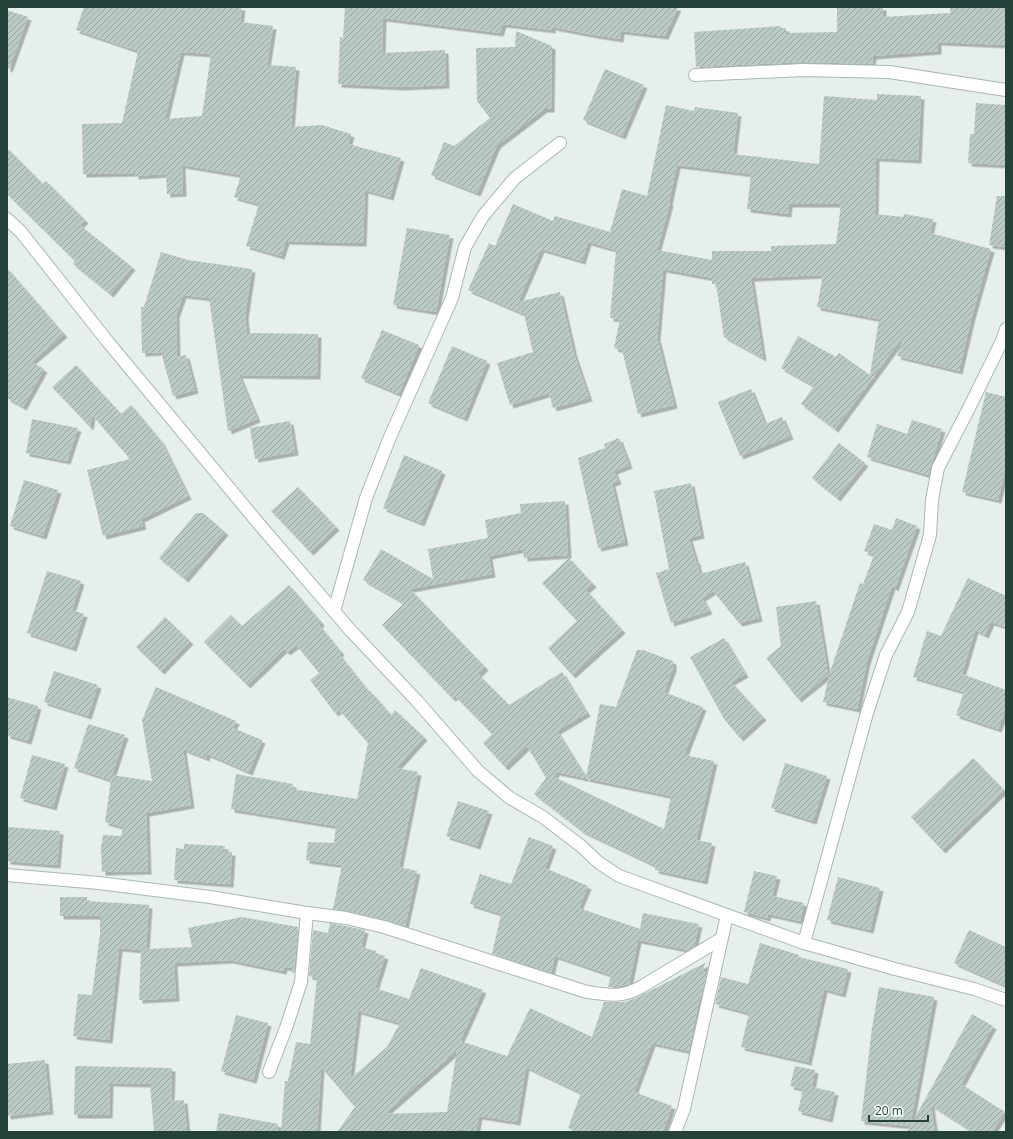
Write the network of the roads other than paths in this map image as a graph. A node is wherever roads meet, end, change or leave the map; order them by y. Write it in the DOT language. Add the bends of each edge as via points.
graph roads {
  1 [pos="695,75"];
  2 [pos="1006,90"];
  3 [pos="560,143"];
  4 [pos="7,219"];
  5 [pos="1006,329"];
  6 [pos="334,611"];
  7 [pos="7,875"];
  8 [pos="307,913"];
  9 [pos="727,916"];
  10 [pos="721,939"];
  11 [pos="804,943"];
  12 [pos="1006,1000"];
  13 [pos="269,1072"];
  14 [pos="675,1132"];
  1 -- 2 [label="street" via="803,70 889,72"];
  3 -- 6 [label="street" via="515,178 483,216 465,247 452,298 390,437 366,498"];
  4 -- 6 [label="street"];
  5 -- 11 [label="street" via="938,468 932,500 930,535 908,612 886,656 867,713"];
  6 -- 9 [label="street" via="478,771 510,798 543,818 619,876"];
  7 -- 8 [label="street" via="210,897"];
  8 -- 10 [label="street" via="346,918 384,927 587,992 619,996 642,987"];
  8 -- 13 [label="street" via="301,982"];
  9 -- 10 [label="street"];
  9 -- 11 [label="street"];
  10 -- 14 [label="street" via="684,1109"];
  11 -- 12 [label="street"];
}
